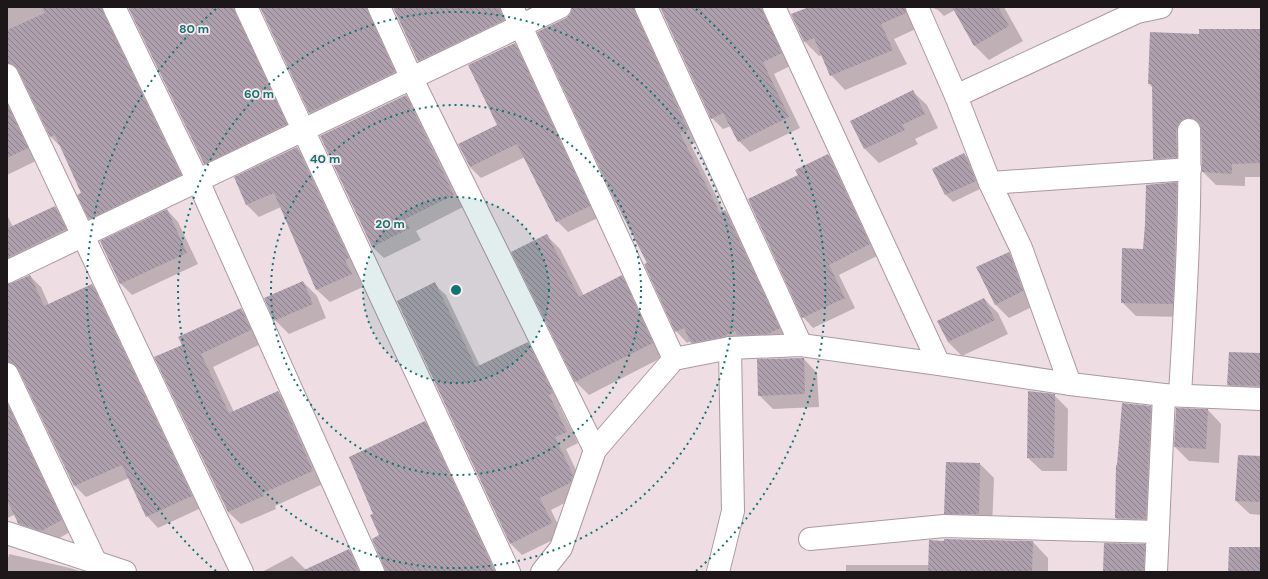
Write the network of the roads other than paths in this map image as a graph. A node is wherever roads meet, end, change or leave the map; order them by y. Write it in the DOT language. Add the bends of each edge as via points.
graph roads {
  1 [pos="114,7"];
  2 [pos="246,7"];
  3 [pos="379,7"];
  4 [pos="560,7"];
  5 [pos="646,7"];
  6 [pos="774,7"];
  7 [pos="917,7"];
  8 [pos="1162,7"];
  9 [pos="1137,9"];
  10 [pos="517,17"];
  11 [pos="7,75"];
  12 [pos="412,79"];
  13 [pos="956,96"];
  14 [pos="1189,130"];
  15 [pos="303,131"];
  16 [pos="1190,169"];
  17 [pos="198,181"];
  18 [pos="990,184"];
  19 [pos="83,237"];
  20 [pos="7,272"];
  21 [pos="802,345"];
  22 [pos="730,348"];
  23 [pos="674,359"];
  24 [pos="940,364"];
  25 [pos="7,374"];
  26 [pos="1070,384"];
  27 [pos="1172,395"];
  28 [pos="1261,399"];
  29 [pos="595,450"];
  30 [pos="1158,532"];
  31 [pos="7,533"];
  32 [pos="810,539"];
  33 [pos="96,563"];
  34 [pos="125,572"];
  35 [pos="242,572"];
  36 [pos="373,572"];
  37 [pos="509,572"];
  38 [pos="542,572"];
  39 [pos="718,572"];
  40 [pos="1156,572"];
  1 -- 17 [label="street"];
  2 -- 15 [label="street"];
  3 -- 12 [label="street"];
  4 -- 10 [label="street"];
  5 -- 21 [label="street"];
  6 -- 24 [label="street"];
  7 -- 13 [label="street"];
  8 -- 9 [label="street"];
  9 -- 13 [label="street"];
  10 -- 12 [label="street"];
  10 -- 23 [label="street"];
  11 -- 19 [label="street"];
  12 -- 15 [label="street"];
  12 -- 29 [label="street"];
  13 -- 18 [label="street"];
  14 -- 16 [label="street"];
  15 -- 17 [label="street"];
  15 -- 37 [label="street"];
  16 -- 18 [label="street"];
  16 -- 27 [label="street" via="1188,251"];
  17 -- 19 [label="street"];
  17 -- 36 [label="street"];
  18 -- 26 [label="street" via="1021,248"];
  19 -- 20 [label="street"];
  19 -- 35 [label="street"];
  21 -- 22 [label="street"];
  21 -- 24 [label="street"];
  22 -- 23 [label="street"];
  22 -- 39 [label="street" via="733,511"];
  23 -- 29 [label="street"];
  24 -- 26 [label="street"];
  25 -- 33 [label="street"];
  26 -- 27 [label="street"];
  27 -- 28 [label="street"];
  27 -- 30 [label="street"];
  29 -- 38 [label="street" via="561,548"];
  30 -- 32 [label="street" via="944,526"];
  30 -- 40 [label="street"];
  31 -- 33 [label="street"];
  33 -- 34 [label="street"];
}
